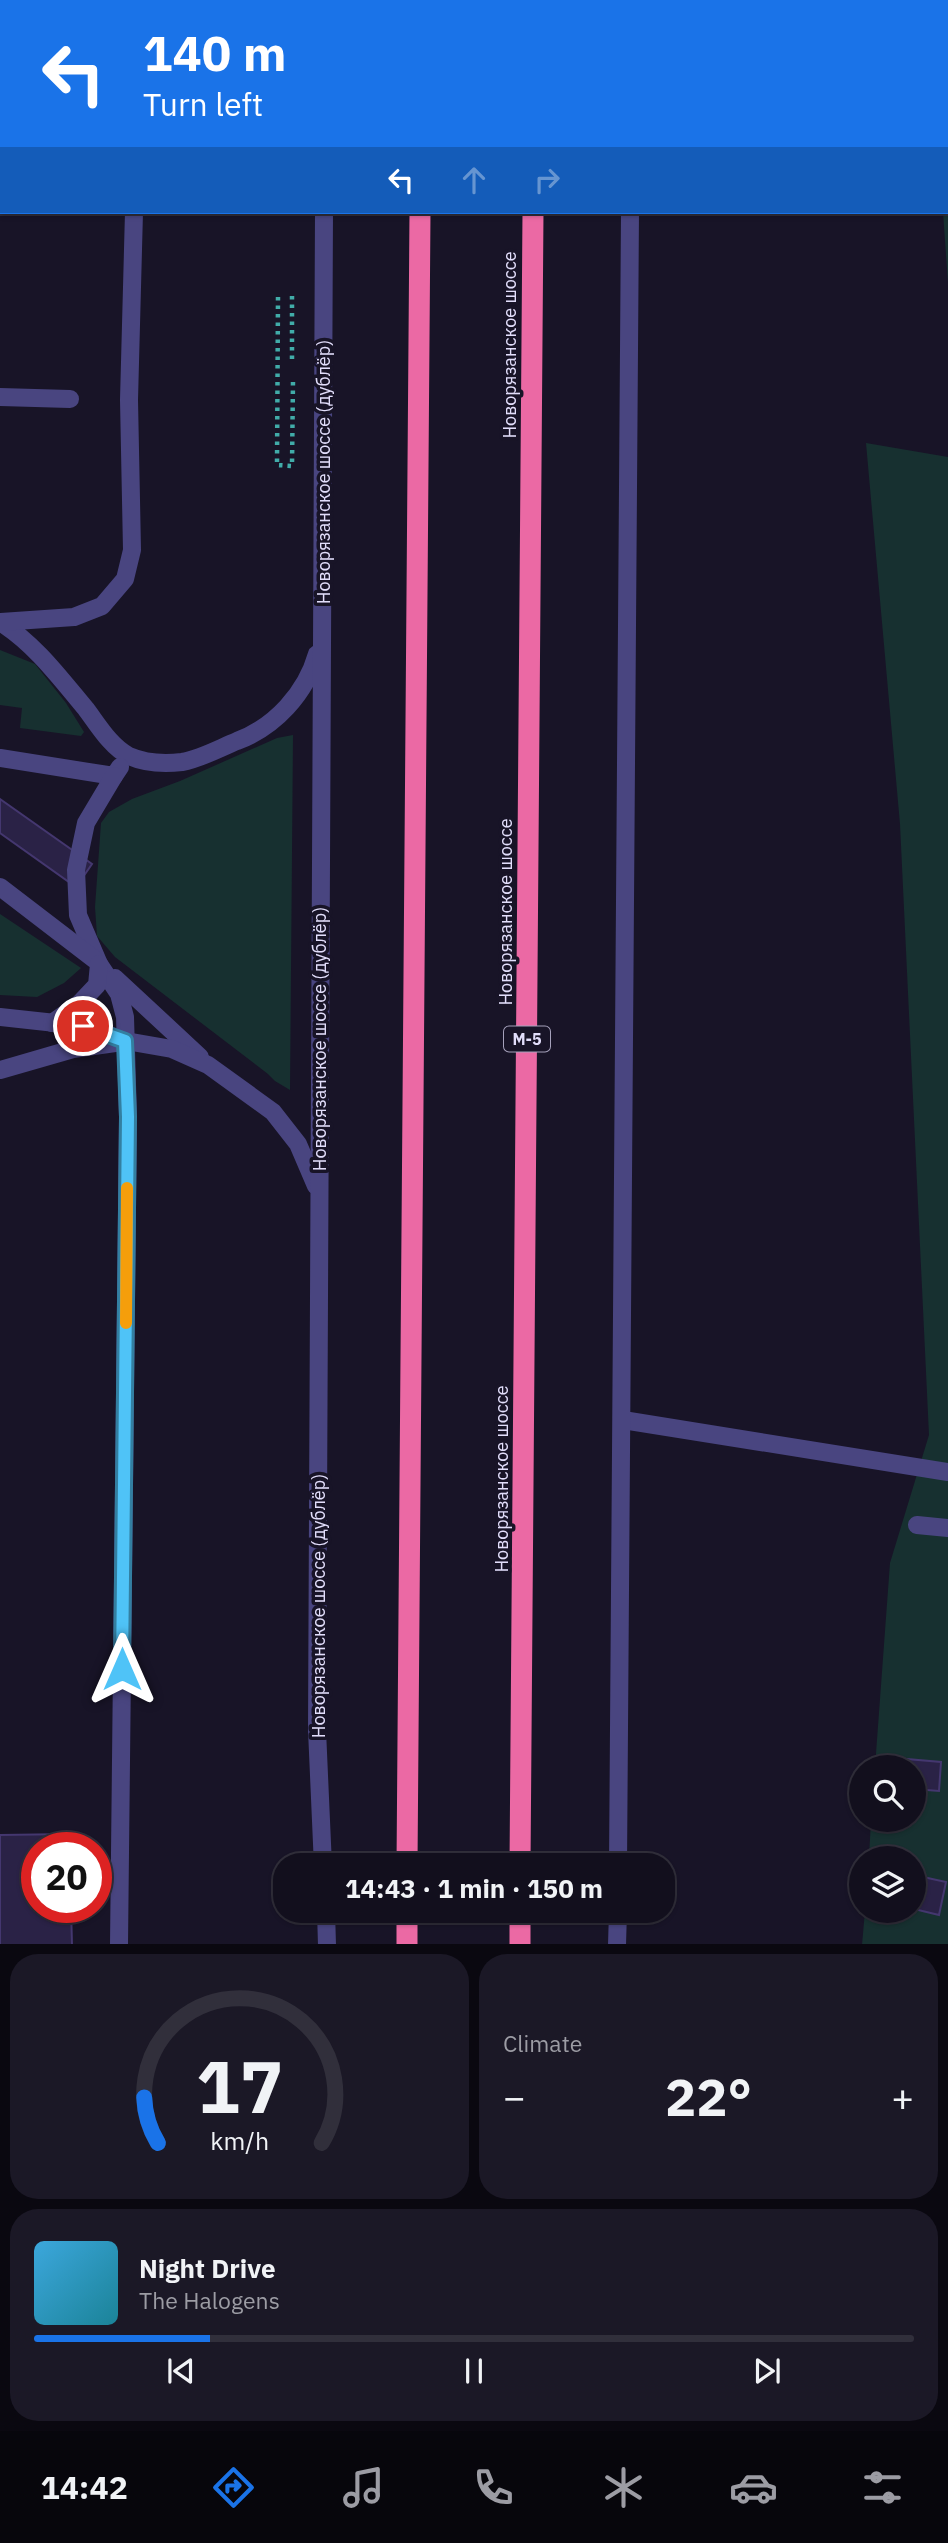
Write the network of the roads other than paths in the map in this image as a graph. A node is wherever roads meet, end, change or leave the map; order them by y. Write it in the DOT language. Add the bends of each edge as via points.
graph roads {
  1 [pos="134,214"];
  2 [pos="324,214"];
  3 [pos="419,214"];
  4 [pos="533,214"];
  5 [pos="630,214"];
  6 [pos="0,397"];
  7 [pos="70,399"];
  8 [pos="1,622"];
  9 [pos="322,637"];
  10 [pos="128,755"];
  11 [pos="0,758"];
  12 [pos="114,776"];
  13 [pos="0,887"];
  14 [pos="99,964"];
  15 [pos="0,1017"];
  16 [pos="52,1023"];
  17 [pos="125,1041"];
  18 [pos="208,1065"];
  19 [pos="0,1070"];
  20 [pos="318,1192"];
  21 [pos="623,1420"];
  22 [pos="948,1472"];
  23 [pos="917,1525"];
  24 [pos="948,1528"];
  25 [pos="322,1853"];
  26 [pos="407,1853"];
  27 [pos="520,1853"];
  28 [pos="618,1853"];
  29 [pos="326,1923"];
  30 [pos="407,1923"];
  31 [pos="520,1923"];
  32 [pos="618,1923"];
  33 [pos="119,1944"];
  34 [pos="327,1944"];
  35 [pos="407,1944"];
  36 [pos="520,1944"];
  37 [pos="617,1944"];
  1 -- 8 [label="street" via="129,400 132,550 125,579 102,606 74,617"];
  2 -- 9 [label="street, Новорязанское шоссе (дублёр)"];
  3 -- 26 [label="highway"];
  4 -- 27 [label="highway, Новорязанское шоссе / М-5"];
  5 -- 21 [label="street"];
  6 -- 7 [label="street"];
  8 -- 10 [label="street" via="47,661"];
  9 -- 10 [label="street" via="312,672 294,699 250,736 184,762 150,762"];
  9 -- 20 [label="street, Новорязанское шоссе (дублёр)"];
  10 -- 12 [label="street"];
  11 -- 12 [label="street"];
  12 -- 14 [label="street" via="86,823 76,870 78,915"];
  13 -- 14 [label="street"];
  14 -- 16 [label="street" via="97,985"];
  14 -- 17 [label="street" via="119,994"];
  14 -- 18 [label="street"];
  15 -- 16 [label="street"];
  16 -- 17 [label="street" via="83,1026"];
  17 -- 18 [label="street" via="172,1049"];
  17 -- 19 [label="street" via="73,1049"];
  17 -- 33 [label="street" via="128,1117"];
  18 -- 20 [label="street" via="273,1112 298,1144"];
  20 -- 25 [label="street, Новорязанское шоссе (дублёр)" via="317,1730"];
  21 -- 22 [label="street"];
  21 -- 28 [label="street"];
  23 -- 24 [label="street"];
  29 -- 34 [label="street"];
  30 -- 35 [label="highway"];
  31 -- 36 [label="highway"];
  32 -- 37 [label="street"];
}
